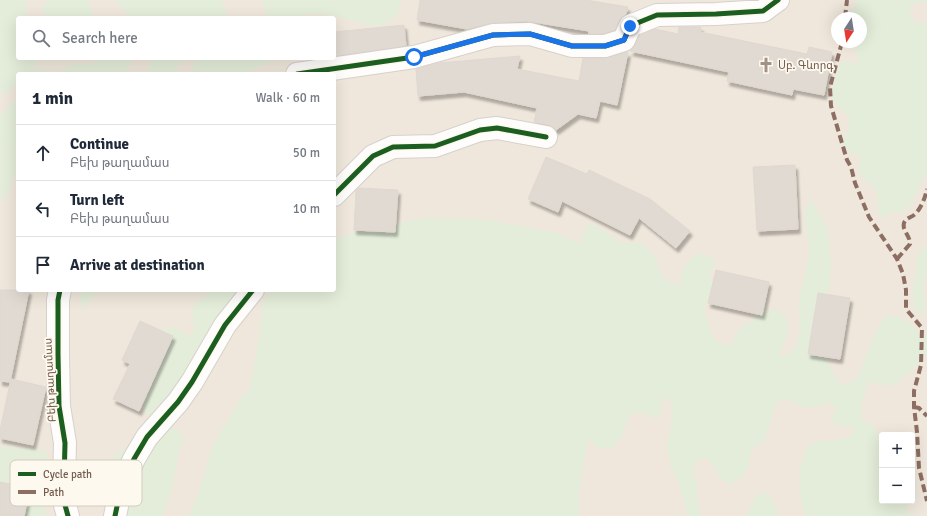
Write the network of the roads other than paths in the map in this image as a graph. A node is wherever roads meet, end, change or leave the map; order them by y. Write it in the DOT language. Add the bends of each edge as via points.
graph roads {
  1 [pos="778,0"];
  2 [pos="311,72"];
  3 [pos="546,138"];
  4 [pos="336,193"];
  5 [pos="60,292"];
  6 [pos="251,292"];
  7 [pos="65,460"];
  8 [pos="134,460"];
  9 [pos="65,506"];
  10 [pos="117,506"];
  11 [pos="68,516"];
  12 [pos="115,516"];
  1 -- 2 [label="street" via="763,11 657,15 630,26 624,40 605,46 572,46 530,34 493,35 414,57"];
  3 -- 4 [label="street" via="497,128 480,130 435,146 393,147 373,156"];
  5 -- 7 [label="street, Բեխ թաղամաս" via="59,406 65,443"];
  6 -- 8 [label="street" via="225,325 178,402 147,437"];
  9 -- 11 [label="street, Բեխ թաղամաս"];
  10 -- 12 [label="street"];
}
